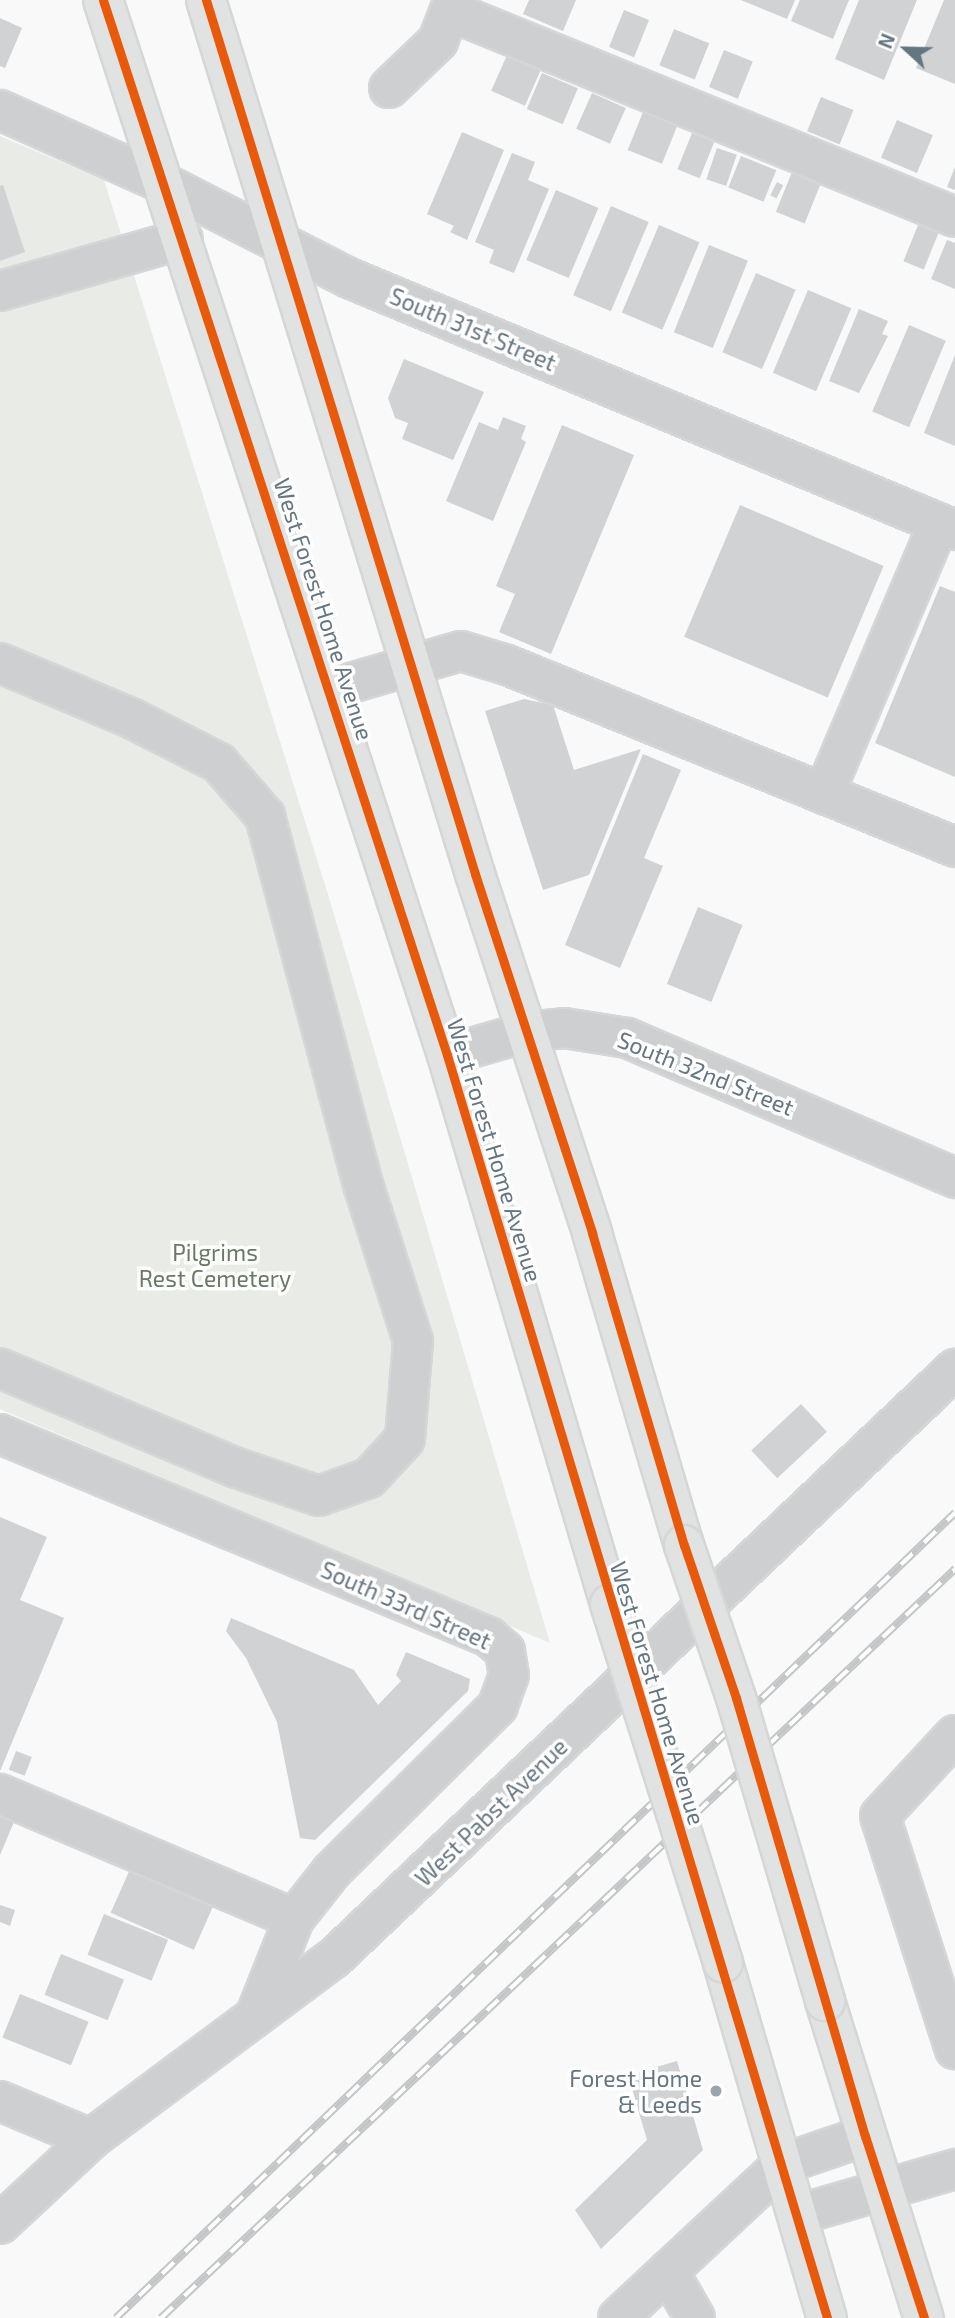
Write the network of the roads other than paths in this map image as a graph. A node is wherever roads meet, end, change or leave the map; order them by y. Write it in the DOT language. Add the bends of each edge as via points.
graph roads {
  1 [pos="103,0"];
  2 [pos="206,0"];
  3 [pos="452,5"];
  4 [pos="389,88"];
  5 [pos="0,110"];
  6 [pos="163,183"];
  7 [pos="955,217"];
  8 [pos="183,239"];
  9 [pos="280,243"];
  10 [pos="0,291"];
  11 [pos="947,527"];
  12 [pos="0,663"];
  13 [pos="410,665"];
  14 [pos="330,689"];
  15 [pos="824,794"];
  16 [pos="955,847"];
  17 [pos="526,1032"];
  18 [pos="447,1055"];
  19 [pos="955,1178"];
  20 [pos="0,1367"];
  21 [pos="955,1369"];
  22 [pos="0,1434"];
  23 [pos="955,1735"];
  24 [pos="0,1794"];
  25 [pos="293,1919"];
  26 [pos="255,2017"];
  27 [pos="955,2049"];
  28 [pos="0,2101"];
  29 [pos="864,2136"];
  30 [pos="91,2140"];
  31 [pos="782,2164"];
  32 [pos="955,2169"];
  33 [pos="882,2190"];
  34 [pos="797,2215"];
  35 [pos="0,2224"];
  36 [pos="668,2271"];
  37 [pos="819,2317"];
  38 [pos="618,2318"];
  39 [pos="695,2318"];
  40 [pos="924,2318"];
  1 -- 6 [label="main road, West Forest Home Avenue"];
  2 -- 9 [label="main road"];
  3 -- 4 [label="street" via="438,41"];
  3 -- 7 [label="street"];
  5 -- 6 [label="street, South 31st Street"];
  6 -- 8 [label="main road, West Forest Home Avenue"];
  6 -- 9 [label="street, South 31st Street"];
  8 -- 10 [label="street"];
  8 -- 14 [label="main road, West Forest Home Avenue"];
  9 -- 11 [label="street, South 31st Street" via="349,278"];
  9 -- 13 [label="main road"];
  11 -- 15 [label="street"];
  12 -- 20 [label="street" via="133,719 219,763 265,816 363,1184 413,1340 405,1439 369,1478 319,1496 234,1467"];
  13 -- 14 [label="street"];
  13 -- 15 [label="street" via="461,651 507,665"];
  13 -- 17 [label="main road"];
  14 -- 18 [label="main road, West Forest Home Avenue"];
  15 -- 16 [label="street"];
  17 -- 18 [label="street, South 32nd Street"];
  17 -- 19 [label="street, South 32nd Street" via="564,1028 627,1038"];
  17 -- 29 [label="main road, bridge" via="592,1233 684,1545 736,1698"];
  18 -- 31 [label="main road, West Forest Home Avenue, bridge"];
  21 -- 26 [label="street, West Pabst Avenue" via="423,1876 334,1958"];
  22 -- 25 [label="street, South 33rd Street" via="489,1637 505,1651 509,1675 498,1706 331,1872"];
  23 -- 27 [label="street" via="880,1816"];
  24 -- 25 [label="street"];
  25 -- 26 [label="street, South 33rd Street"];
  26 -- 30 [label="street, West Pabst Avenue"];
  28 -- 30 [label="street"];
  29 -- 31 [label="street"];
  29 -- 33 [label="main road"];
  30 -- 35 [label="street, West Pabst Avenue"];
  31 -- 34 [label="main road, West Forest Home Avenue"];
  31 -- 36 [label="street"];
  32 -- 33 [label="street"];
  33 -- 34 [label="street"];
  33 -- 40 [label="main road"];
  34 -- 37 [label="main road, West Forest Home Avenue"];
  36 -- 38 [label="street"];
  36 -- 39 [label="street"];
}
